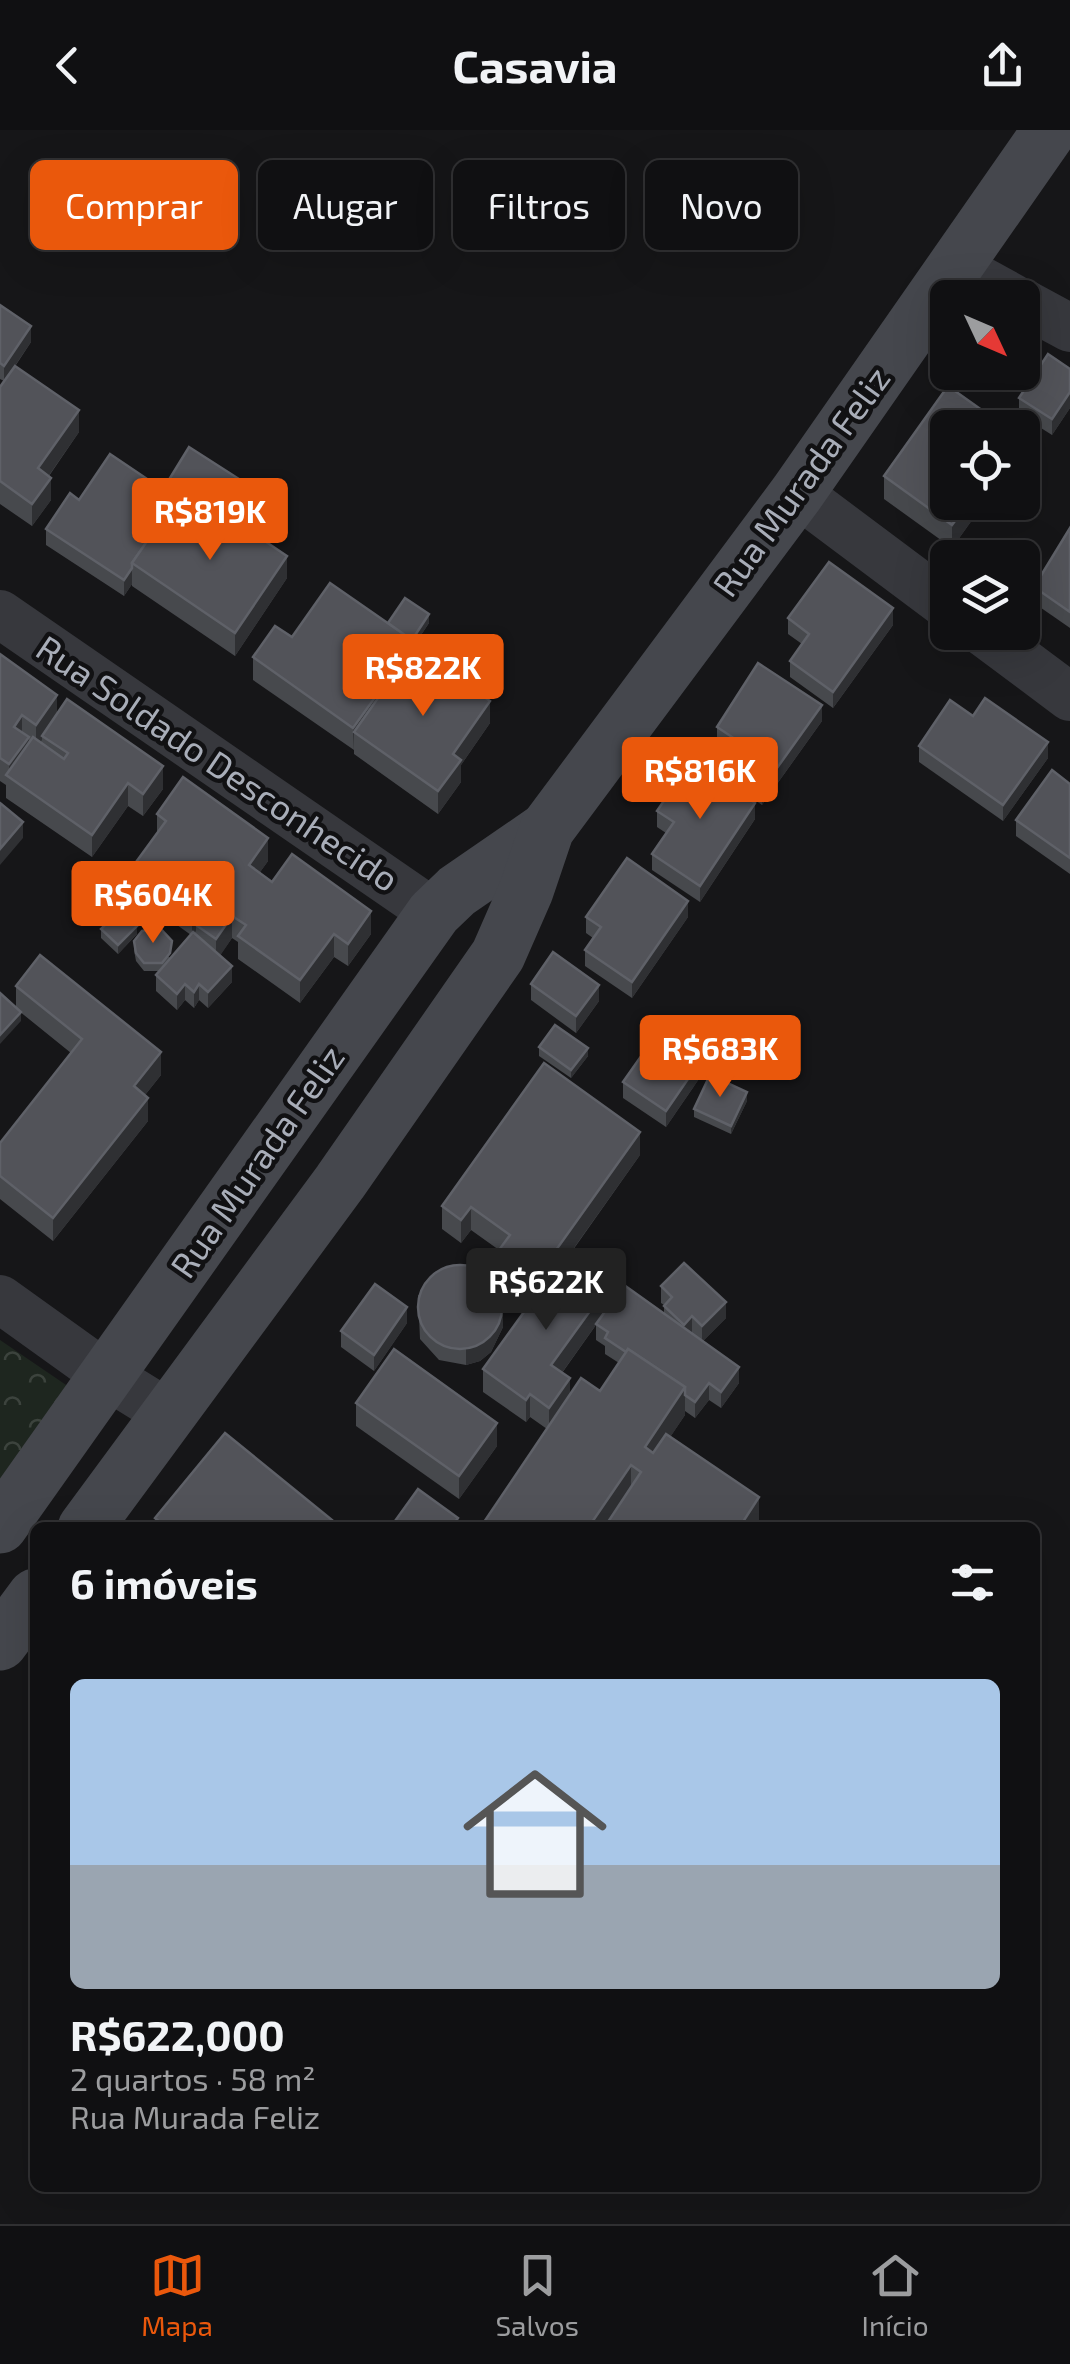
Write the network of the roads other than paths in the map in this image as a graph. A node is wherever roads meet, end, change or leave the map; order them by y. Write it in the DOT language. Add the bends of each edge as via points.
graph roads {
  1 [pos="1050,130"];
  2 [pos="955,266"];
  3 [pos="981,280"];
  4 [pos="1040,312"];
  5 [pos="1070,328"];
  6 [pos="797,493"];
  7 [pos="930,593"];
  8 [pos="0,614"];
  9 [pos="1007,650"];
  10 [pos="1070,697"];
  11 [pos="547,829"];
  12 [pos="434,913"];
  13 [pos="275,1137"];
  14 [pos="340,1182"];
  15 [pos="0,1299"];
  16 [pos="106,1374"];
  17 [pos="169,1414"];
  18 [pos="89,1522"];
  19 [pos="0,1526"];
  20 [pos="30,1603"];
  21 [pos="0,1643"];
  1 -- 2 [label="street, Rua Murada Feliz"];
  2 -- 3 [label="street"];
  2 -- 6 [label="street, Rua Murada Feliz"];
  4 -- 5 [label="street"];
  6 -- 7 [label="street"];
  6 -- 11 [label="street, Rua Murada Feliz"];
  8 -- 12 [label="street, Rua Soldado Desconhecido"];
  9 -- 10 [label="street"];
  11 -- 12 [label="street, Rua Murada Feliz"];
  11 -- 14 [label="street, Rua Murada Feliz" via="498,956"];
  12 -- 13 [label="street, Rua Murada Feliz"];
  13 -- 14 [label="street"];
  13 -- 16 [label="street, Rua Murada Feliz"];
  14 -- 17 [label="street, Rua Murada Feliz"];
  15 -- 16 [label="street"];
  16 -- 17 [label="street"];
  16 -- 19 [label="street, Rua Murada Feliz"];
  17 -- 18 [label="street, Rua Murada Feliz"];
  20 -- 21 [label="street"];
}
